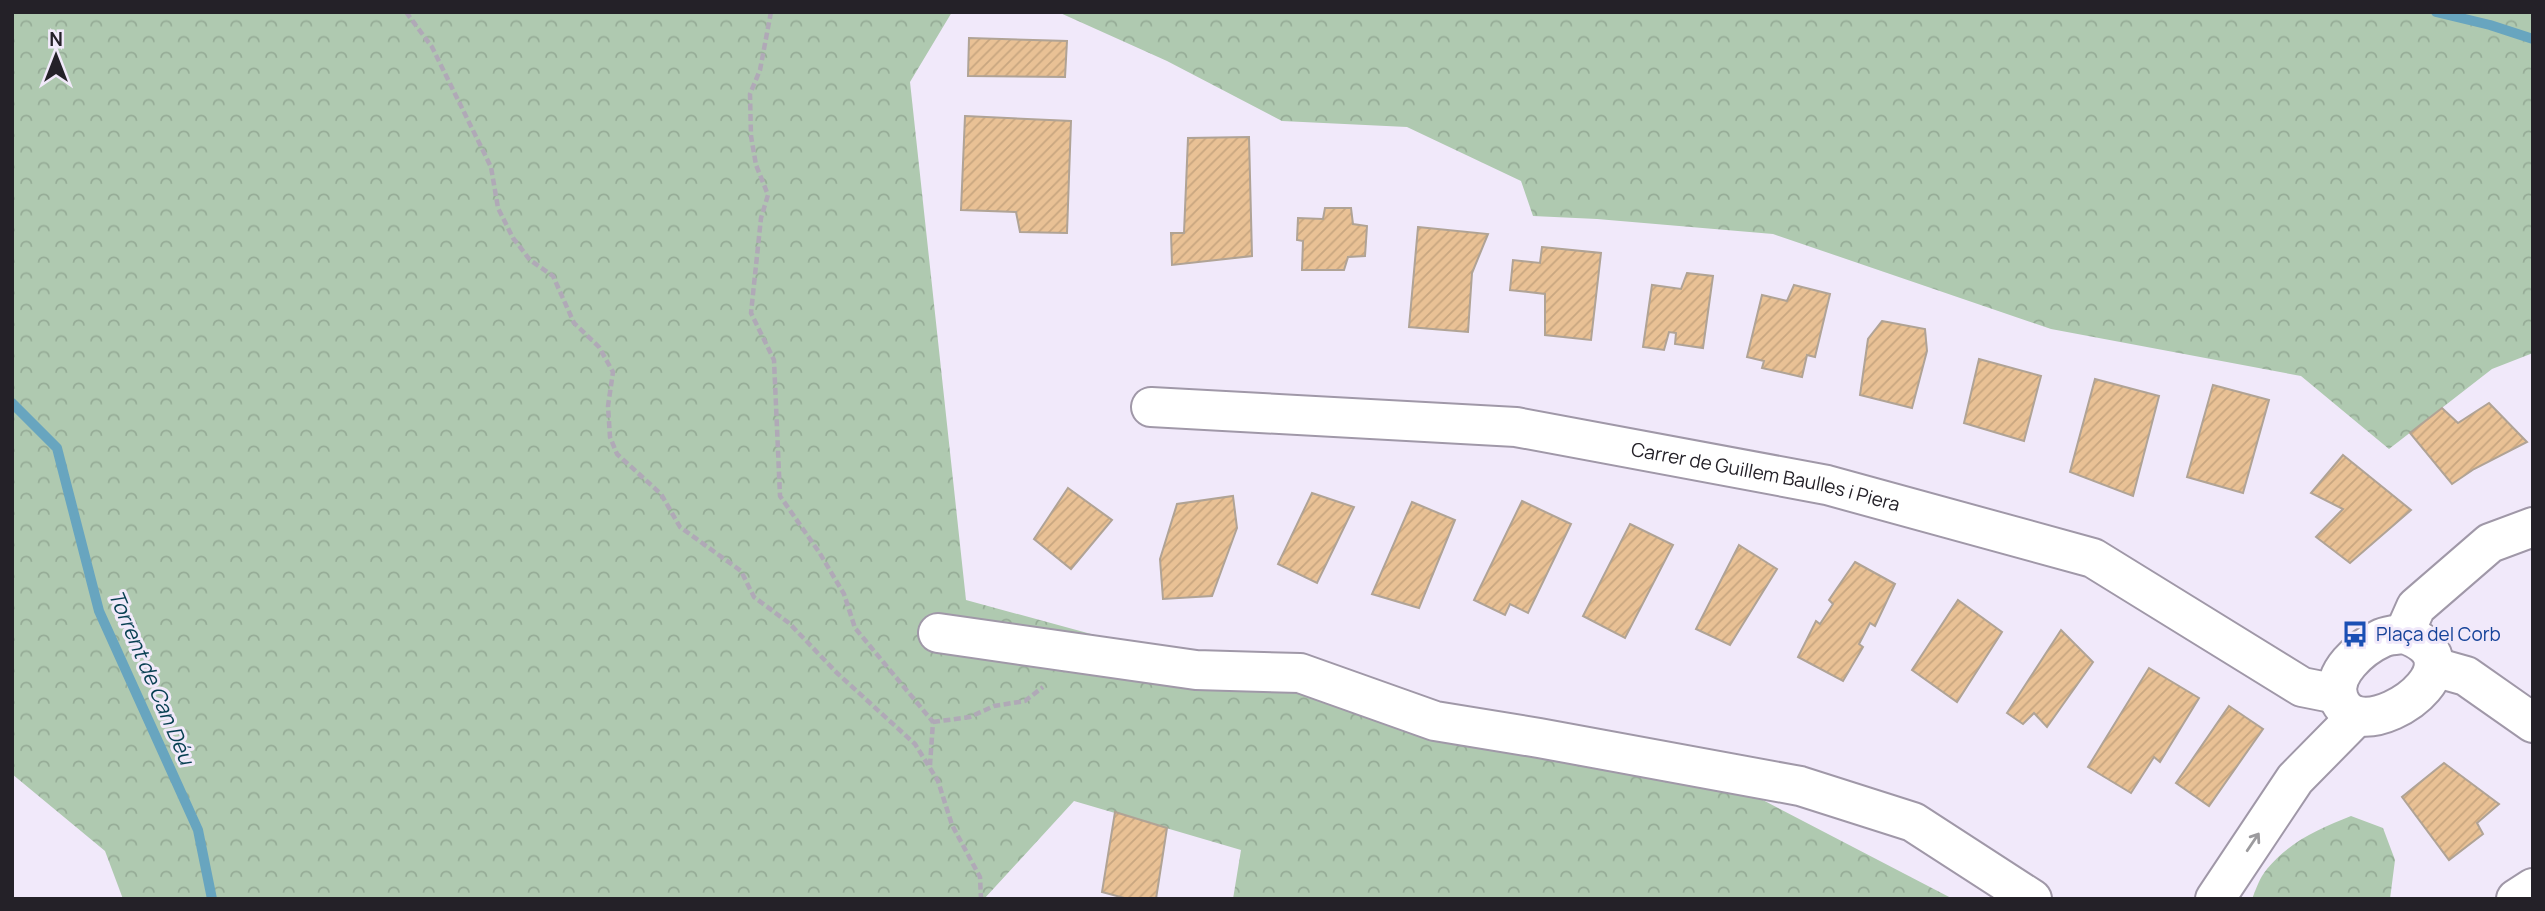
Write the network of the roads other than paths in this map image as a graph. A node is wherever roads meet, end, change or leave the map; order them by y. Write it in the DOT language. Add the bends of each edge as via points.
graph roads {
  1 [pos="1151,407"];
  2 [pos="2533,527"];
  3 [pos="938,633"];
  4 [pos="2404,634"];
  5 [pos="2434,667"];
  6 [pos="2347,705"];
  7 [pos="2533,723"];
  8 [pos="2533,888"];
  9 [pos="2032,899"];
  10 [pos="2215,899"];
  11 [pos="2516,899"];
  1 -- 6 [label="street, Carrer de Guillem Baulles i Piera" via="1516,427 1827,485 2093,558 2302,687"];
  2 -- 4 [label="street" via="2490,543 2416,607"];
  3 -- 9 [label="street" via="1196,670 1300,673 1435,721 1800,786 1913,822"];
  4 -- 5 [label="street" via="2430,651"];
  4 -- 6 [label="street" via="2384,637 2351,661 2340,676"];
  5 -- 6 [label="street" via="2426,686 2401,705 2378,714"];
  5 -- 7 [label="street" via="2466,676"];
  10 -- 6 [label="street, one-way"];
  8 -- 11 [label="street"];
}
